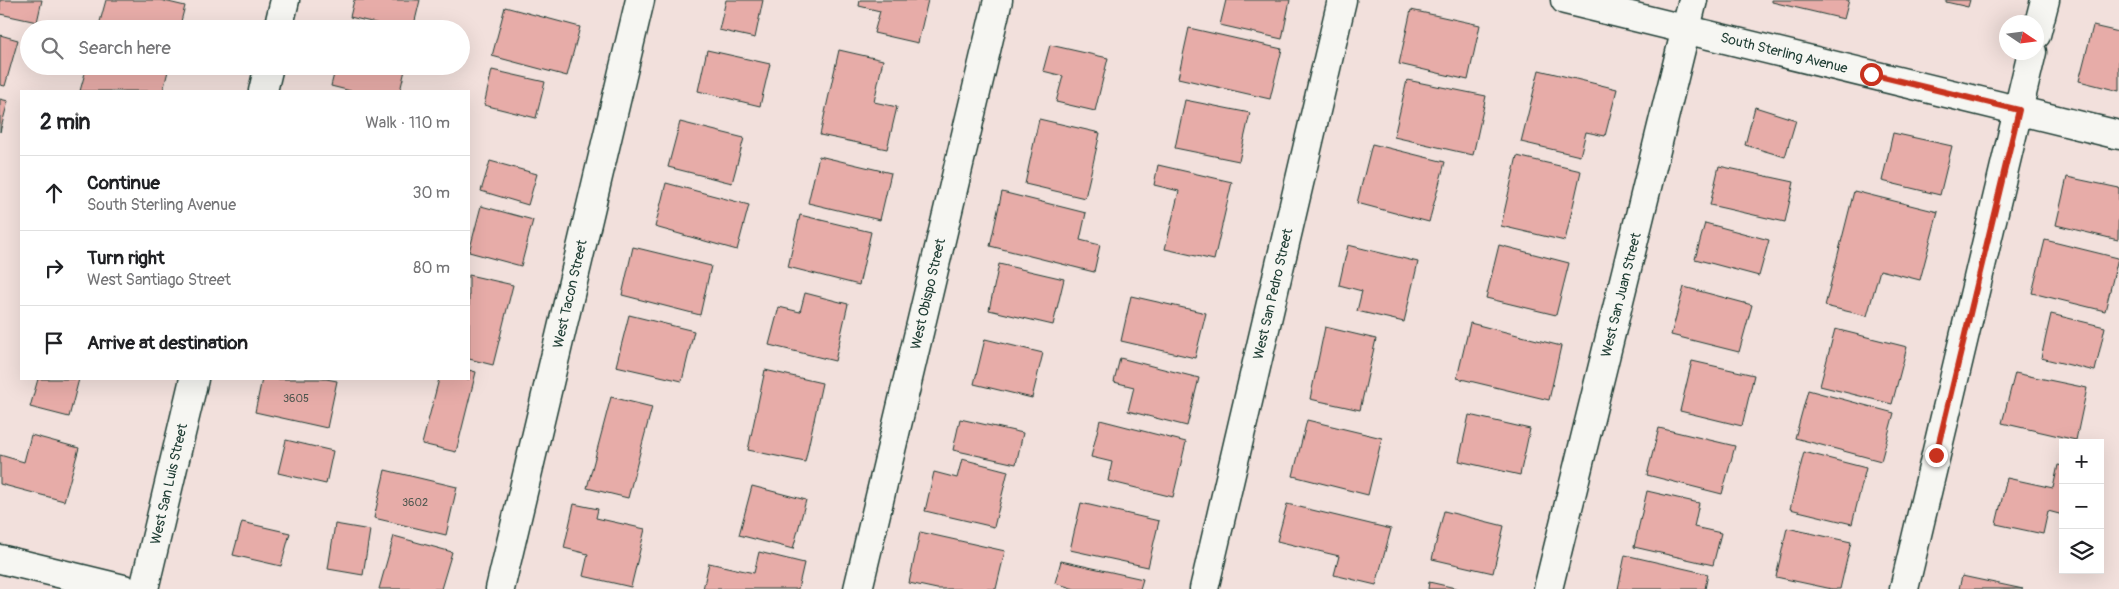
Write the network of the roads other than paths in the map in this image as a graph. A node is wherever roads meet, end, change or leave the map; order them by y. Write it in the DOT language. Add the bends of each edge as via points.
graph roads {
  1 [pos="285,0"];
  2 [pos="640,0"];
  3 [pos="998,0"];
  4 [pos="1342,0"];
  5 [pos="1565,0"];
  6 [pos="1693,0"];
  7 [pos="2045,0"];
  8 [pos="2041,15"];
  9 [pos="280,20"];
  10 [pos="1686,29"];
  11 [pos="2030,60"];
  12 [pos="267,75"];
  13 [pos="263,90"];
  14 [pos="2019,110"];
  15 [pos="2119,135"];
  16 [pos="194,380"];
  17 [pos="0,559"];
  18 [pos="124,589"];
  19 [pos="144,589"];
  20 [pos="500,589"];
  21 [pos="858,589"];
  22 [pos="1204,589"];
  23 [pos="1548,589"];
  24 [pos="1904,589"];
  1 -- 9 [label="street"];
  2 -- 20 [label="street, West Tacon Street"];
  3 -- 21 [label="street, West Obispo Street"];
  4 -- 22 [label="street, West San Pedro Street"];
  5 -- 10 [label="street, South Sterling Avenue"];
  6 -- 10 [label="street, West San Juan Street"];
  7 -- 8 [label="street"];
  10 -- 14 [label="street, South Sterling Avenue"];
  10 -- 23 [label="street, West San Juan Street"];
  11 -- 14 [label="street"];
  12 -- 13 [label="street"];
  14 -- 15 [label="street, South Sterling Avenue"];
  14 -- 24 [label="street"];
  16 -- 19 [label="street, West San Luis Street"];
  17 -- 18 [label="street"];
}
